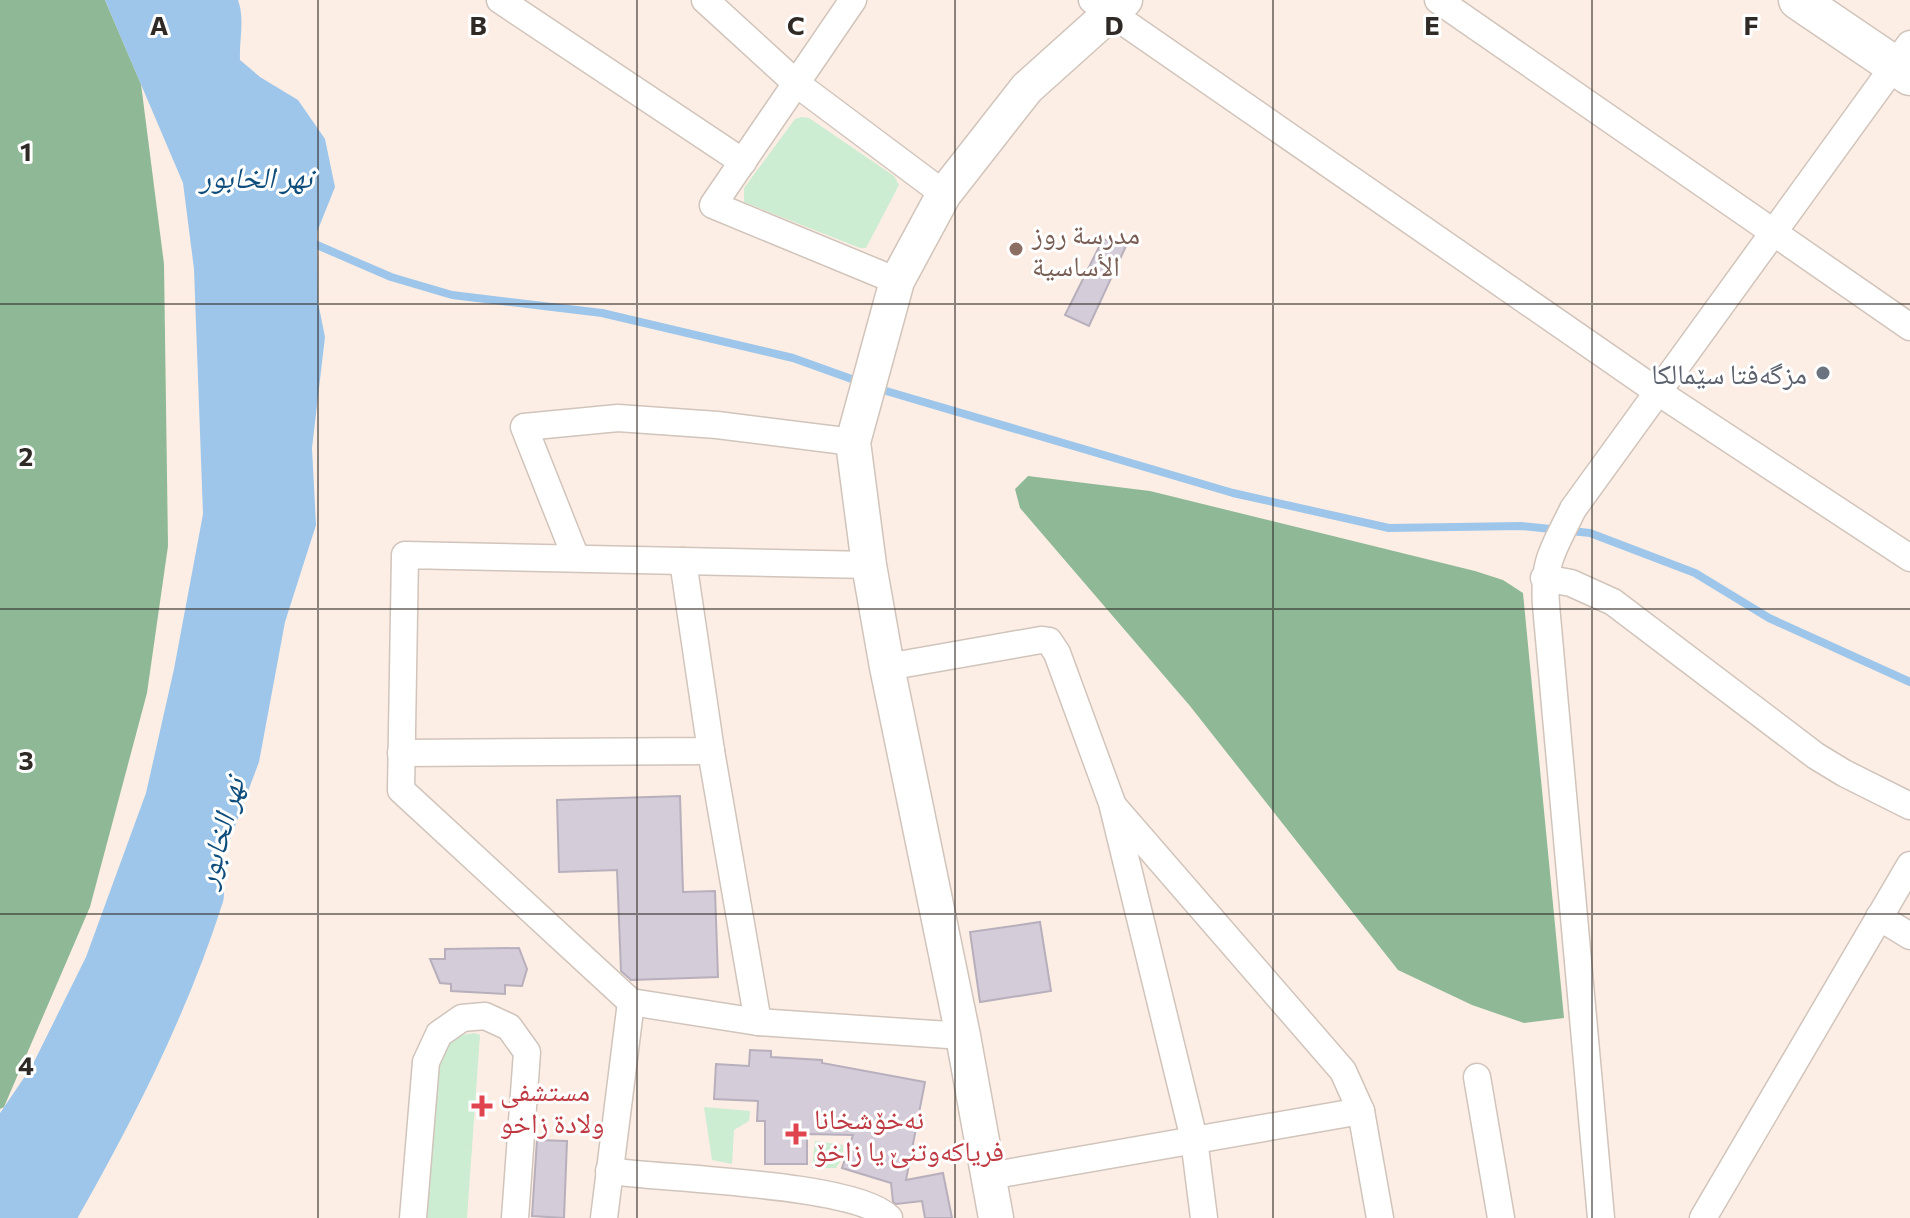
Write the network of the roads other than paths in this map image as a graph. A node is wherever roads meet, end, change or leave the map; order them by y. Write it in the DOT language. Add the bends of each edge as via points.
graph roads {
  1 [pos="500,0"];
  2 [pos="705,0"];
  3 [pos="853,0"];
  4 [pos="1438,0"];
  5 [pos="1798,0"];
  6 [pos="1109,5"];
  7 [pos="534,9"];
  8 [pos="1905,62"];
  9 [pos="797,84"];
  10 [pos="743,162"];
  11 [pos="944,194"];
  12 [pos="1774,232"];
  13 [pos="894,292"];
  14 [pos="1910,327"];
  15 [pos="1658,392"];
  16 [pos="853,442"];
  17 [pos="576,558"];
  18 [pos="1910,558"];
  19 [pos="683,561"];
  20 [pos="869,565"];
  21 [pos="1546,570"];
  22 [pos="887,667"];
  23 [pos="711,751"];
  24 [pos="401,753"];
  25 [pos="1112,803"];
  26 [pos="1910,806"];
  27 [pos="1910,865"];
  28 [pos="1879,917"];
  29 [pos="1910,936"];
  30 [pos="631,1002"];
  31 [pos="758,1022"];
  32 [pos="963,1036"];
  33 [pos="1477,1077"];
  34 [pos="1361,1111"];
  35 [pos="1194,1139"];
  36 [pos="609,1171"];
  37 [pos="989,1176"];
  38 [pos="413,1218"];
  39 [pos="515,1218"];
  40 [pos="604,1218"];
  41 [pos="889,1218"];
  42 [pos="996,1218"];
  43 [pos="1204,1218"];
  44 [pos="1380,1218"];
  45 [pos="1501,1218"];
  46 [pos="1601,1218"];
  47 [pos="1703,1218"];
  1 -- 7 [label="street"];
  2 -- 9 [label="street"];
  3 -- 9 [label="street"];
  4 -- 12 [label="street"];
  5 -- 8 [label="main road"];
  6 -- 11 [label="street" via="1027,88"];
  6 -- 15 [label="street"];
  7 -- 10 [label="street"];
  8 -- 12 [label="street"];
  9 -- 10 [label="street"];
  9 -- 11 [label="street"];
  10 -- 13 [label="street" via="713,205"];
  11 -- 13 [label="street"];
  12 -- 14 [label="street"];
  12 -- 15 [label="street"];
  13 -- 16 [label="street"];
  15 -- 18 [label="street"];
  15 -- 21 [label="street" via="1573,509"];
  16 -- 17 [label="street" via="618,418 524,427"];
  16 -- 20 [label="street"];
  17 -- 19 [label="street"];
  17 -- 24 [label="street" via="405,555"];
  19 -- 20 [label="street"];
  19 -- 23 [label="street"];
  20 -- 22 [label="street"];
  21 -- 26 [label="street" via="1613,602 1816,756"];
  21 -- 46 [label="street"];
  22 -- 25 [label="street" via="1049,641"];
  22 -- 32 [label="street"];
  23 -- 24 [label="street"];
  23 -- 31 [label="street"];
  24 -- 30 [label="street" via="401,790"];
  25 -- 34 [label="street" via="1343,1071"];
  25 -- 35 [label="street"];
  27 -- 28 [label="street"];
  28 -- 29 [label="street"];
  28 -- 47 [label="street"];
  30 -- 31 [label="street"];
  30 -- 36 [label="street"];
  31 -- 32 [label="street"];
  32 -- 37 [label="street"];
  33 -- 45 [label="street"];
  34 -- 35 [label="street"];
  34 -- 44 [label="street"];
  35 -- 37 [label="street"];
  35 -- 43 [label="street"];
  36 -- 40 [label="street"];
  36 -- 41 [label="street" via="755,1183 842,1199 883,1211"];
  37 -- 42 [label="street"];
  38 -- 39 [label="street" via="426,1062 439,1034 462,1018 485,1016 509,1027 527,1052"];
}
